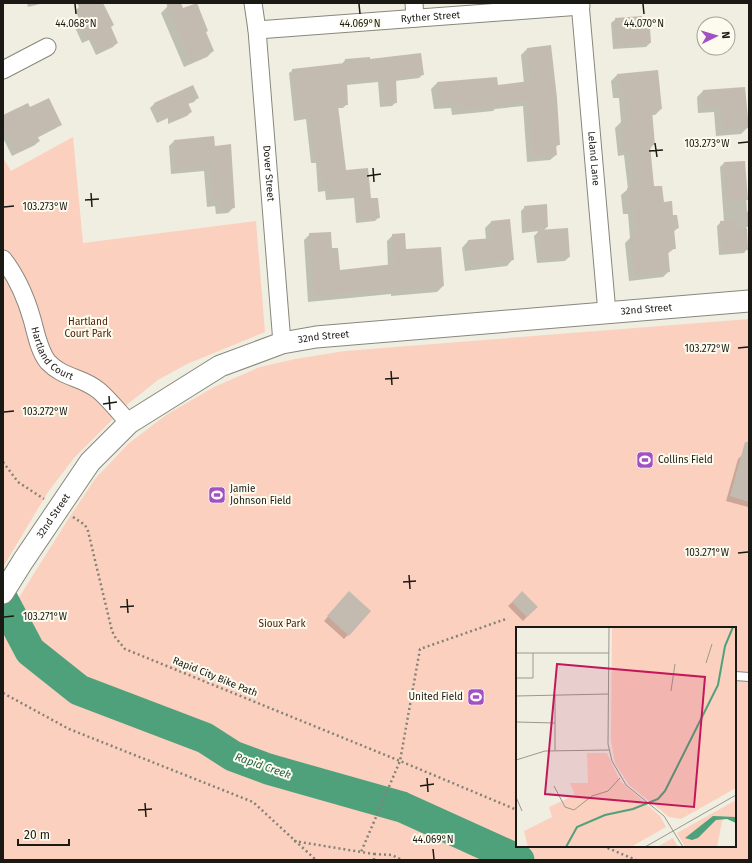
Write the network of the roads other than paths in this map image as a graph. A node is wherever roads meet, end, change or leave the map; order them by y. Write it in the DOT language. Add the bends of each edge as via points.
graph roads {
  1 [pos="253,3"];
  2 [pos="580,5"];
  3 [pos="415,10"];
  4 [pos="258,30"];
  5 [pos="48,47"];
  6 [pos="3,70"];
  7 [pos="3,259"];
  8 [pos="749,301"];
  9 [pos="607,313"];
  10 [pos="282,343"];
  11 [pos="129,423"];
  12 [pos="3,592"];
  13 [pos="736,676"];
  14 [pos="749,677"];
  1 -- 4 [label="street, Dover Street"];
  2 -- 3 [label="street, Ryther Street"];
  2 -- 9 [label="street, Leland Lane"];
  3 -- 4 [label="street, Ryther Street"];
  4 -- 10 [label="street, Dover Street"];
  5 -- 6 [label="street"];
  7 -- 11 [label="street, Hartland Court" via="21,288 47,361 62,373 82,380 98,390"];
  8 -- 9 [label="street, 32nd Street"];
  9 -- 10 [label="street, 32nd Street" via="316,337"];
  10 -- 11 [label="street, 32nd Street" via="220,366"];
  11 -- 12 [label="street, 32nd Street" via="90,462"];
  13 -- 14 [label="lane"];
}
